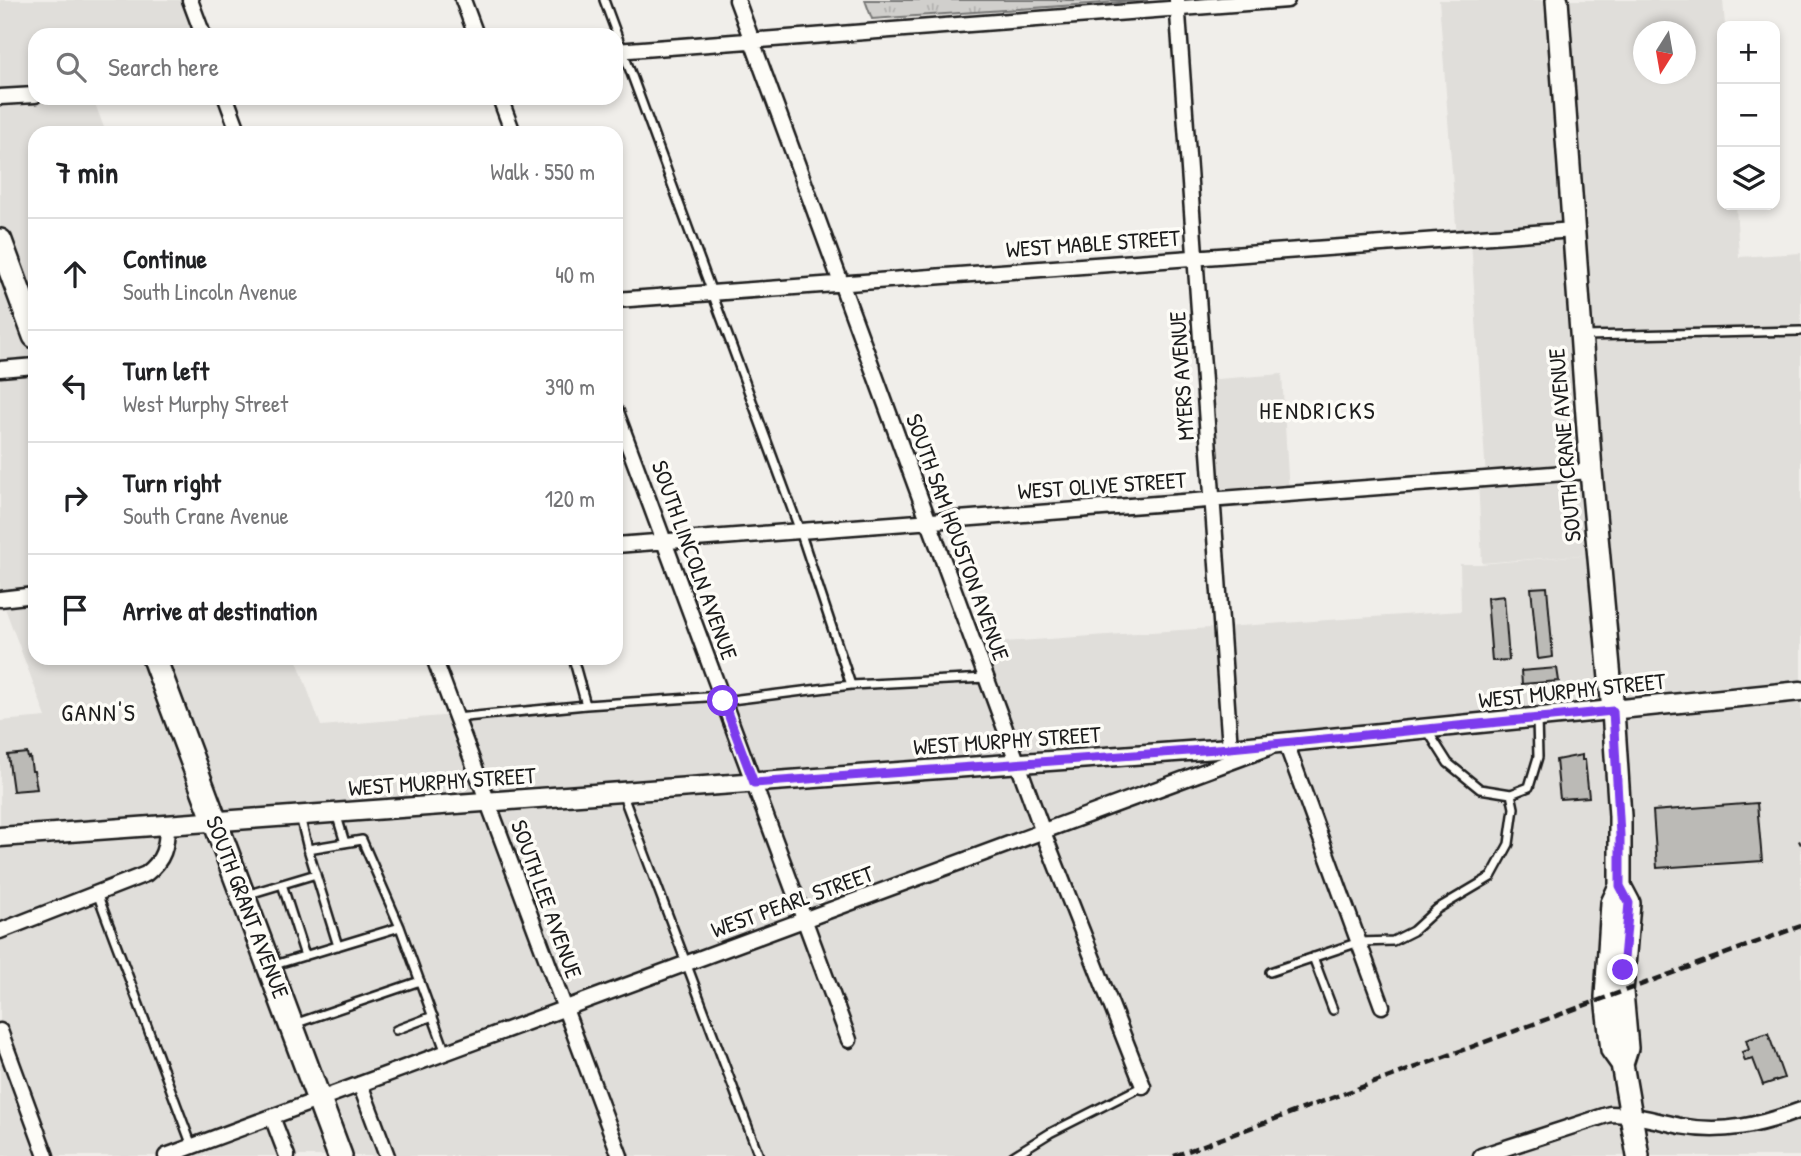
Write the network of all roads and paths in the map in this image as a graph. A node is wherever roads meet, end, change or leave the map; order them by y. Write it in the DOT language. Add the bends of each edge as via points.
graph roads {
  1 [pos="190,0"];
  2 [pos="463,0"];
  3 [pos="604,0"];
  4 [pos="737,0"];
  5 [pos="1287,0"];
  6 [pos="1557,0"];
  7 [pos="1177,4"];
  8 [pos="200,28"];
  9 [pos="473,28"];
  10 [pos="612,28"];
  11 [pos="752,40"];
  12 [pos="623,51"];
  13 [pos="623,61"];
  14 [pos="28,95"];
  15 [pos="0,97"];
  16 [pos="229,105"];
  17 [pos="503,105"];
  18 [pos="236,126"];
  19 [pos="510,126"];
  20 [pos="1574,230"];
  21 [pos="0,240"];
  22 [pos="1195,258"];
  23 [pos="841,284"];
  24 [pos="712,293"];
  25 [pos="623,299"];
  26 [pos="28,317"];
  27 [pos="1801,331"];
  28 [pos="1581,336"];
  29 [pos="28,367"];
  30 [pos="0,369"];
  31 [pos="623,431"];
  32 [pos="1591,471"];
  33 [pos="1213,499"];
  34 [pos="928,521"];
  35 [pos="800,531"];
  36 [pos="664,541"];
  37 [pos="623,544"];
  38 [pos="28,596"];
  39 [pos="0,598"];
  40 [pos="157,665"];
  41 [pos="437,665"];
  42 [pos="575,665"];
  43 [pos="986,678"];
  44 [pos="851,685"];
  45 [pos="1801,691"];
  46 [pos="722,698"];
  47 [pos="586,705"];
  48 [pos="1613,711"];
  49 [pos="456,718"];
  50 [pos="1537,719"];
  51 [pos="1427,729"];
  52 [pos="1282,743"];
  53 [pos="1230,748"];
  54 [pos="1017,764"];
  55 [pos="754,783"];
  56 [pos="622,792"];
  57 [pos="1511,794"];
  58 [pos="487,802"];
  59 [pos="336,813"];
  60 [pos="300,816"];
  61 [pos="216,822"];
  62 [pos="167,824"];
  63 [pos="1043,832"];
  64 [pos="0,837"];
  65 [pos="345,843"];
  66 [pos="308,849"];
  67 [pos="316,874"];
  68 [pos="282,884"];
  69 [pos="97,893"];
  70 [pos="244,896"];
  71 [pos="805,920"];
  72 [pos="400,927"];
  73 [pos="0,931"];
  74 [pos="1359,942"];
  75 [pos="338,946"];
  76 [pos="305,956"];
  77 [pos="1313,957"];
  78 [pos="688,963"];
  79 [pos="271,966"];
  80 [pos="1270,972"];
  81 [pos="420,981"];
  82 [pos="1382,1006"];
  83 [pos="564,1009"];
  84 [pos="1333,1010"];
  85 [pos="433,1016"];
  86 [pos="292,1024"];
  87 [pos="396,1030"];
  88 [pos="0,1031"];
  89 [pos="849,1040"];
  90 [pos="446,1053"];
  91 [pos="360,1084"];
  92 [pos="1143,1086"];
  93 [pos="320,1099"];
  94 [pos="1801,1110"];
  95 [pos="1632,1116"];
  96 [pos="272,1117"];
  97 [pos="192,1146"];
  98 [pos="46,1156"];
  99 [pos="166,1156"];
  100 [pos="287,1156"];
  101 [pos="340,1156"];
  102 [pos="387,1156"];
  103 [pos="620,1156"];
  104 [pos="759,1156"];
  105 [pos="1013,1156"];
  106 [pos="1481,1156"];
  107 [pos="1638,1156"];
  1 -- 8 [label="street"];
  2 -- 9 [label="street"];
  3 -- 10 [label="lane"];
  4 -- 11 [label="street, SOUTH SAM HOUSTON AVENUE"];
  5 -- 7 [label="street"];
  6 -- 20 [label="main road, SOUTH CRANE AVENUE"];
  7 -- 11 [label="street"];
  7 -- 22 [label="street, MYERS AVENUE"];
  11 -- 12 [label="street"];
  11 -- 23 [label="street, SOUTH SAM HOUSTON AVENUE"];
  13 -- 24 [label="lane"];
  14 -- 15 [label="street"];
  16 -- 18 [label="street"];
  17 -- 19 [label="street"];
  20 -- 22 [label="street, WEST MABLE STREET"];
  20 -- 28 [label="main road, SOUTH CRANE AVENUE"];
  21 -- 26 [label="main road"];
  22 -- 23 [label="street, WEST MABLE STREET"];
  22 -- 33 [label="street, MYERS AVENUE"];
  23 -- 24 [label="street, WEST MABLE STREET"];
  23 -- 34 [label="street, SOUTH SAM HOUSTON AVENUE"];
  24 -- 25 [label="street, WEST MABLE STREET"];
  24 -- 35 [label="lane"];
  27 -- 28 [label="lane"];
  28 -- 32 [label="main road, SOUTH CRANE AVENUE"];
  29 -- 30 [label="street"];
  31 -- 36 [label="street, SOUTH LINCOLN AVENUE"];
  32 -- 33 [label="street, WEST OLIVE STREET"];
  32 -- 48 [label="main road, SOUTH CRANE AVENUE"];
  33 -- 34 [label="street, WEST OLIVE STREET"];
  33 -- 53 [label="street, MYERS AVENUE"];
  34 -- 35 [label="street, WEST OLIVE STREET"];
  34 -- 43 [label="street, SOUTH SAM HOUSTON AVENUE"];
  35 -- 36 [label="street, WEST OLIVE STREET"];
  35 -- 44 [label="lane"];
  36 -- 37 [label="street, WEST OLIVE STREET"];
  36 -- 46 [label="street, SOUTH LINCOLN AVENUE"];
  38 -- 39 [label="street"];
  40 -- 61 [label="main road, SOUTH GRANT AVENUE"];
  41 -- 49 [label="street, SOUTH LEE AVENUE"];
  42 -- 47 [label="lane"];
  43 -- 44 [label="lane"];
  43 -- 54 [label="street, SOUTH SAM HOUSTON AVENUE"];
  44 -- 46 [label="lane"];
  45 -- 48 [label="street, WEST MURPHY STREET"];
  46 -- 47 [label="lane"];
  46 -- 55 [label="street, SOUTH LINCOLN AVENUE"];
  47 -- 49 [label="lane"];
  48 -- 50 [label="street, WEST MURPHY STREET"];
  48 -- 95 [label="main road, SOUTH CRANE AVENUE" via="1620,886 1629,903 1622,992 1628,1048 1622,1064"];
  49 -- 58 [label="street, SOUTH LEE AVENUE"];
  50 -- 51 [label="street, WEST MURPHY STREET"];
  50 -- 57 [label="lane" via="1538,757 1529,787"];
  51 -- 52 [label="street, WEST MURPHY STREET"];
  51 -- 57 [label="lane" via="1448,764 1480,789"];
  52 -- 53 [label="street, WEST MURPHY STREET"];
  52 -- 63 [label="street, WEST PEARL STREET"];
  52 -- 74 [label="street"];
  53 -- 54 [label="street, WEST MURPHY STREET"];
  54 -- 55 [label="street, WEST MURPHY STREET"];
  54 -- 63 [label="street, SOUTH SAM HOUSTON AVENUE"];
  55 -- 56 [label="street, WEST MURPHY STREET"];
  55 -- 71 [label="street, SOUTH LINCOLN AVENUE"];
  56 -- 58 [label="street, WEST MURPHY STREET"];
  56 -- 78 [label="lane"];
  57 -- 74 [label="lane" via="1514,808 1509,844 1492,877 1393,941"];
  58 -- 59 [label="street, WEST MURPHY STREET"];
  58 -- 83 [label="street, SOUTH LEE AVENUE"];
  59 -- 60 [label="street, WEST MURPHY STREET"];
  59 -- 65 [label="lane"];
  60 -- 61 [label="street, WEST MURPHY STREET"];
  60 -- 66 [label="lane"];
  61 -- 62 [label="street, WEST MURPHY STREET"];
  61 -- 70 [label="main road, SOUTH GRANT AVENUE"];
  62 -- 64 [label="street, WEST MURPHY STREET"];
  62 -- 69 [label="street" via="164,855 156,866"];
  63 -- 71 [label="street, WEST PEARL STREET"];
  63 -- 92 [label="street, SOUTH SAM HOUSTON AVENUE"];
  65 -- 66 [label="lane"];
  65 -- 72 [label="lane" via="362,840"];
  66 -- 67 [label="lane"];
  67 -- 68 [label="lane"];
  67 -- 75 [label="lane"];
  68 -- 70 [label="lane"];
  68 -- 76 [label="lane"];
  69 -- 73 [label="street"];
  69 -- 97 [label="lane"];
  70 -- 79 [label="main road, SOUTH GRANT AVENUE"];
  71 -- 78 [label="street, WEST PEARL STREET"];
  71 -- 89 [label="street, SOUTH LINCOLN AVENUE"];
  72 -- 75 [label="lane"];
  72 -- 81 [label="lane"];
  74 -- 77 [label="lane"];
  74 -- 82 [label="street"];
  75 -- 76 [label="lane"];
  76 -- 79 [label="lane"];
  77 -- 80 [label="lane"];
  77 -- 84 [label="lane"];
  78 -- 83 [label="street, WEST PEARL STREET"];
  78 -- 104 [label="lane"];
  79 -- 86 [label="main road, SOUTH GRANT AVENUE"];
  81 -- 85 [label="lane"];
  81 -- 86 [label="lane"];
  83 -- 90 [label="street, WEST PEARL STREET"];
  83 -- 103 [label="street, SOUTH LEE AVENUE"];
  85 -- 87 [label="lane"];
  85 -- 90 [label="lane"];
  86 -- 93 [label="main road, SOUTH GRANT AVENUE"];
  88 -- 98 [label="street"];
  90 -- 91 [label="street, WEST PEARL STREET"];
  91 -- 93 [label="street, WEST PEARL STREET"];
  91 -- 102 [label="street"];
  92 -- 105 [label="lane"];
  93 -- 96 [label="street, WEST PEARL STREET"];
  93 -- 101 [label="main road, SOUTH GRANT AVENUE"];
  94 -- 95 [label="street" via="1729,1129 1695,1128"];
  95 -- 106 [label="street" via="1610,1114"];
  95 -- 107 [label="main road, SOUTH CRANE AVENUE"];
  96 -- 97 [label="street, WEST PEARL STREET"];
  96 -- 100 [label="street"];
  97 -- 99 [label="street, WEST PEARL STREET"];
}
